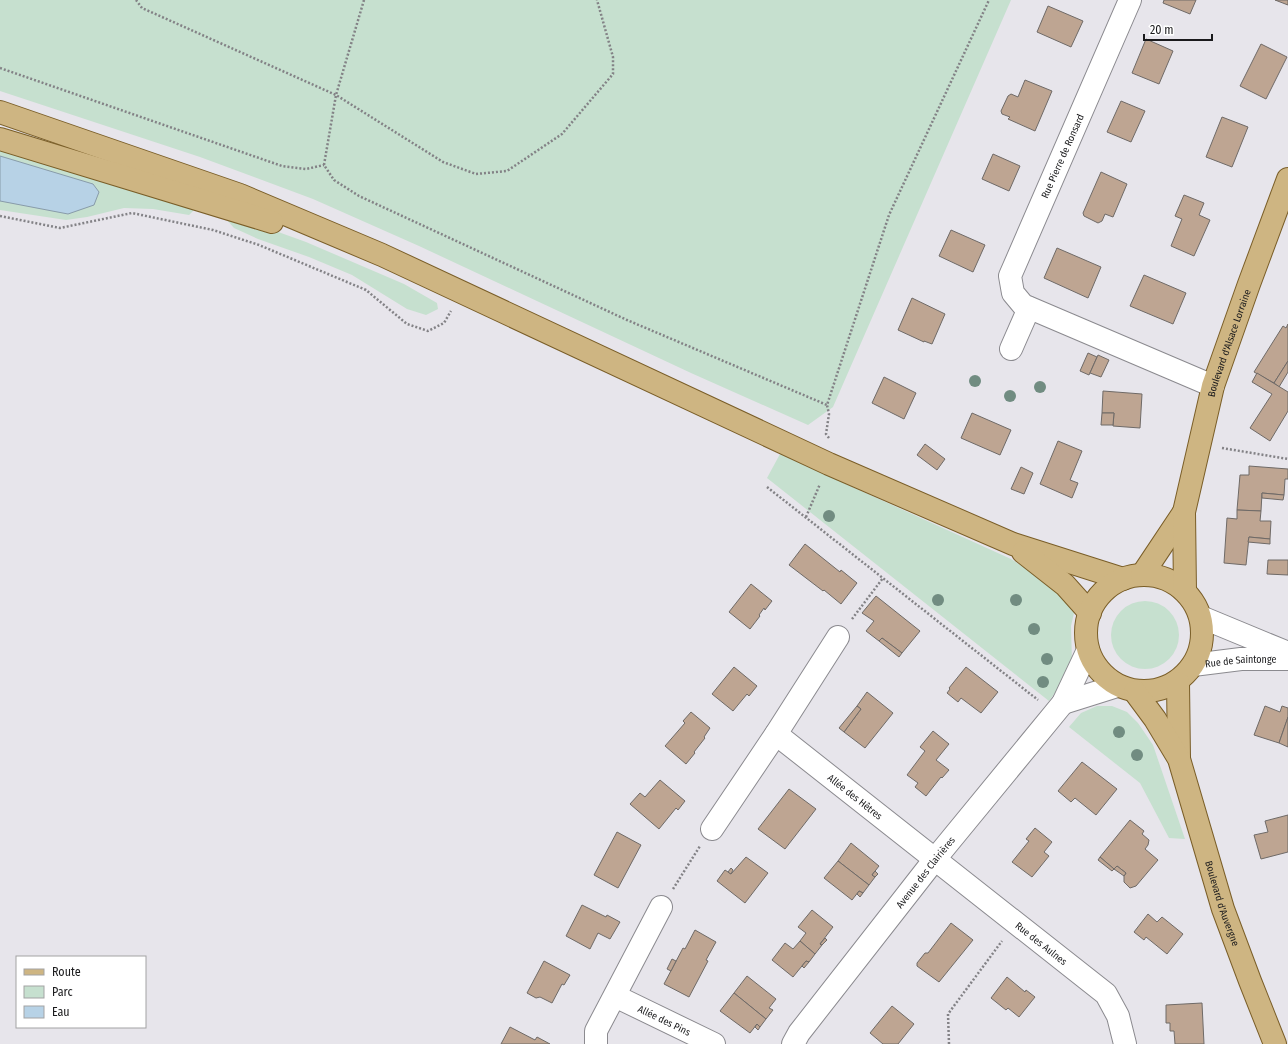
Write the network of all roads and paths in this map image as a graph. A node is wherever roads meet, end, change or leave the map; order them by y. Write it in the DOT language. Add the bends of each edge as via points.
graph roads {
  1 [pos="136,0"];
  2 [pos="364,0"];
  3 [pos="597,0"];
  4 [pos="989,0"];
  5 [pos="1130,0"];
  6 [pos="0,68"];
  7 [pos="336,95"];
  8 [pos="0,112"];
  9 [pos="0,139"];
  10 [pos="324,165"];
  11 [pos="1288,179"];
  12 [pos="0,216"];
  13 [pos="382,255"];
  14 [pos="462,292"];
  15 [pos="1029,308"];
  16 [pos="1011,349"];
  17 [pos="1213,386"];
  18 [pos="827,405"];
  19 [pos="831,440"];
  20 [pos="1220,447"];
  21 [pos="1288,459"];
  22 [pos="820,483"];
  23 [pos="767,487"];
  24 [pos="1184,512"];
  25 [pos="806,518"];
  26 [pos="1013,544"];
  27 [pos="1132,576"];
  28 [pos="882,578"];
  29 [pos="1184,591"];
  30 [pos="1090,613"];
  31 [pos="1201,617"];
  32 [pos="838,638"];
  33 [pos="1088,650"];
  34 [pos="1288,653"];
  35 [pos="1288,659"];
  36 [pos="1193,665"];
  37 [pos="1178,683"];
  38 [pos="1126,689"];
  39 [pos="1040,702"];
  40 [pos="1063,703"];
  41 [pos="776,734"];
  42 [pos="1179,759"];
  43 [pos="712,828"];
  44 [pos="935,859"];
  45 [pos="662,907"];
  46 [pos="1016,923"];
  47 [pos="615,996"];
  48 [pos="596,1044"];
  49 [pos="714,1044"];
  50 [pos="793,1044"];
  51 [pos="949,1044"];
  52 [pos="1125,1044"];
  53 [pos="1275,1044"];
  1 -- 7 [label="path" via="142,8"];
  2 -- 7 [label="path"];
  3 -- 7 [label="path" via="613,57 613,74 562,134 506,171 476,174 443,162"];
  4 -- 18 [label="path" via="889,215"];
  5 -- 15 [label="street, Rue Pierre de Ronsard" via="1010,276 1013,293"];
  6 -- 10 [label="path" via="282,166 306,169"];
  7 -- 10 [label="path"];
  8 -- 13 [label="main road" via="240,195"];
  9 -- 13 [label="main road"];
  10 -- 18 [label="path" via="334,180 359,196 619,316"];
  11 -- 17 [label="main road, Boulevard d'Alsace Lorraine"];
  12 -- 14 [label="path" via="60,228 132,213 213,230 259,245 366,290 407,324 428,331 444,323"];
  13 -- 14 [label="main road"];
  14 -- 26 [label="main road" via="829,464"];
  15 -- 16 [label="street"];
  15 -- 17 [label="street, Rue Pierre de Ronsard"];
  17 -- 24 [label="main road, Boulevard d'Alsace Lorraine"];
  18 -- 19 [label="path" via="829,414 826,434"];
  20 -- 21 [label="path"];
  22 -- 25 [label="path"];
  23 -- 25 [label="path"];
  24 -- 27 [label="main road, Boulevard d'Alsace Lorraine"];
  24 -- 29 [label="main road, Boulevard d'Alsace Lorraine"];
  25 -- 28 [label="path"];
  26 -- 27 [label="main road"];
  26 -- 30 [label="main road" via="1065,585"];
  27 -- 29 [label="main road" via="1161,577 1179,585"];
  27 -- 30 [label="main road" via="1106,588 1094,603"];
  28 -- 32 [label="path"];
  28 -- 39 [label="path"];
  29 -- 31 [label="main road" via="1193,600"];
  30 -- 33 [label="main road" via="1087,621"];
  31 -- 34 [label="street, Rue de Saintonge"];
  31 -- 36 [label="main road" via="1203,637 1199,656"];
  32 -- 41 [label="street"];
  33 -- 38 [label="main road" via="1102,674"];
  33 -- 40 [label="street, Avenue des Clairières"];
  35 -- 36 [label="street, Rue de Saintonge" via="1241,659"];
  36 -- 37 [label="main road"];
  37 -- 38 [label="main road" via="1155,691"];
  37 -- 42 [label="main road, Boulevard d'Auvergne"];
  38 -- 40 [label="street"];
  38 -- 42 [label="main road, Boulevard d'Auvergne" via="1155,719"];
  40 -- 44 [label="street, Avenue des Clairières"];
  41 -- 43 [label="street"];
  41 -- 44 [label="street, Allée des Hêtres"];
  42 -- 53 [label="main road, Boulevard d'Auvergne" via="1223,909"];
  43 -- 45 [label="path"];
  44 -- 46 [label="street, Rue des Aulnes"];
  44 -- 50 [label="street, Avenue des Clairières"];
  45 -- 47 [label="street"];
  46 -- 51 [label="path" via="948,1014"];
  46 -- 52 [label="street, Rue des Aulnes" via="1106,994 1118,1016"];
  47 -- 48 [label="street" via="596,1031"];
  47 -- 49 [label="street, Allée des Pins"];
}
